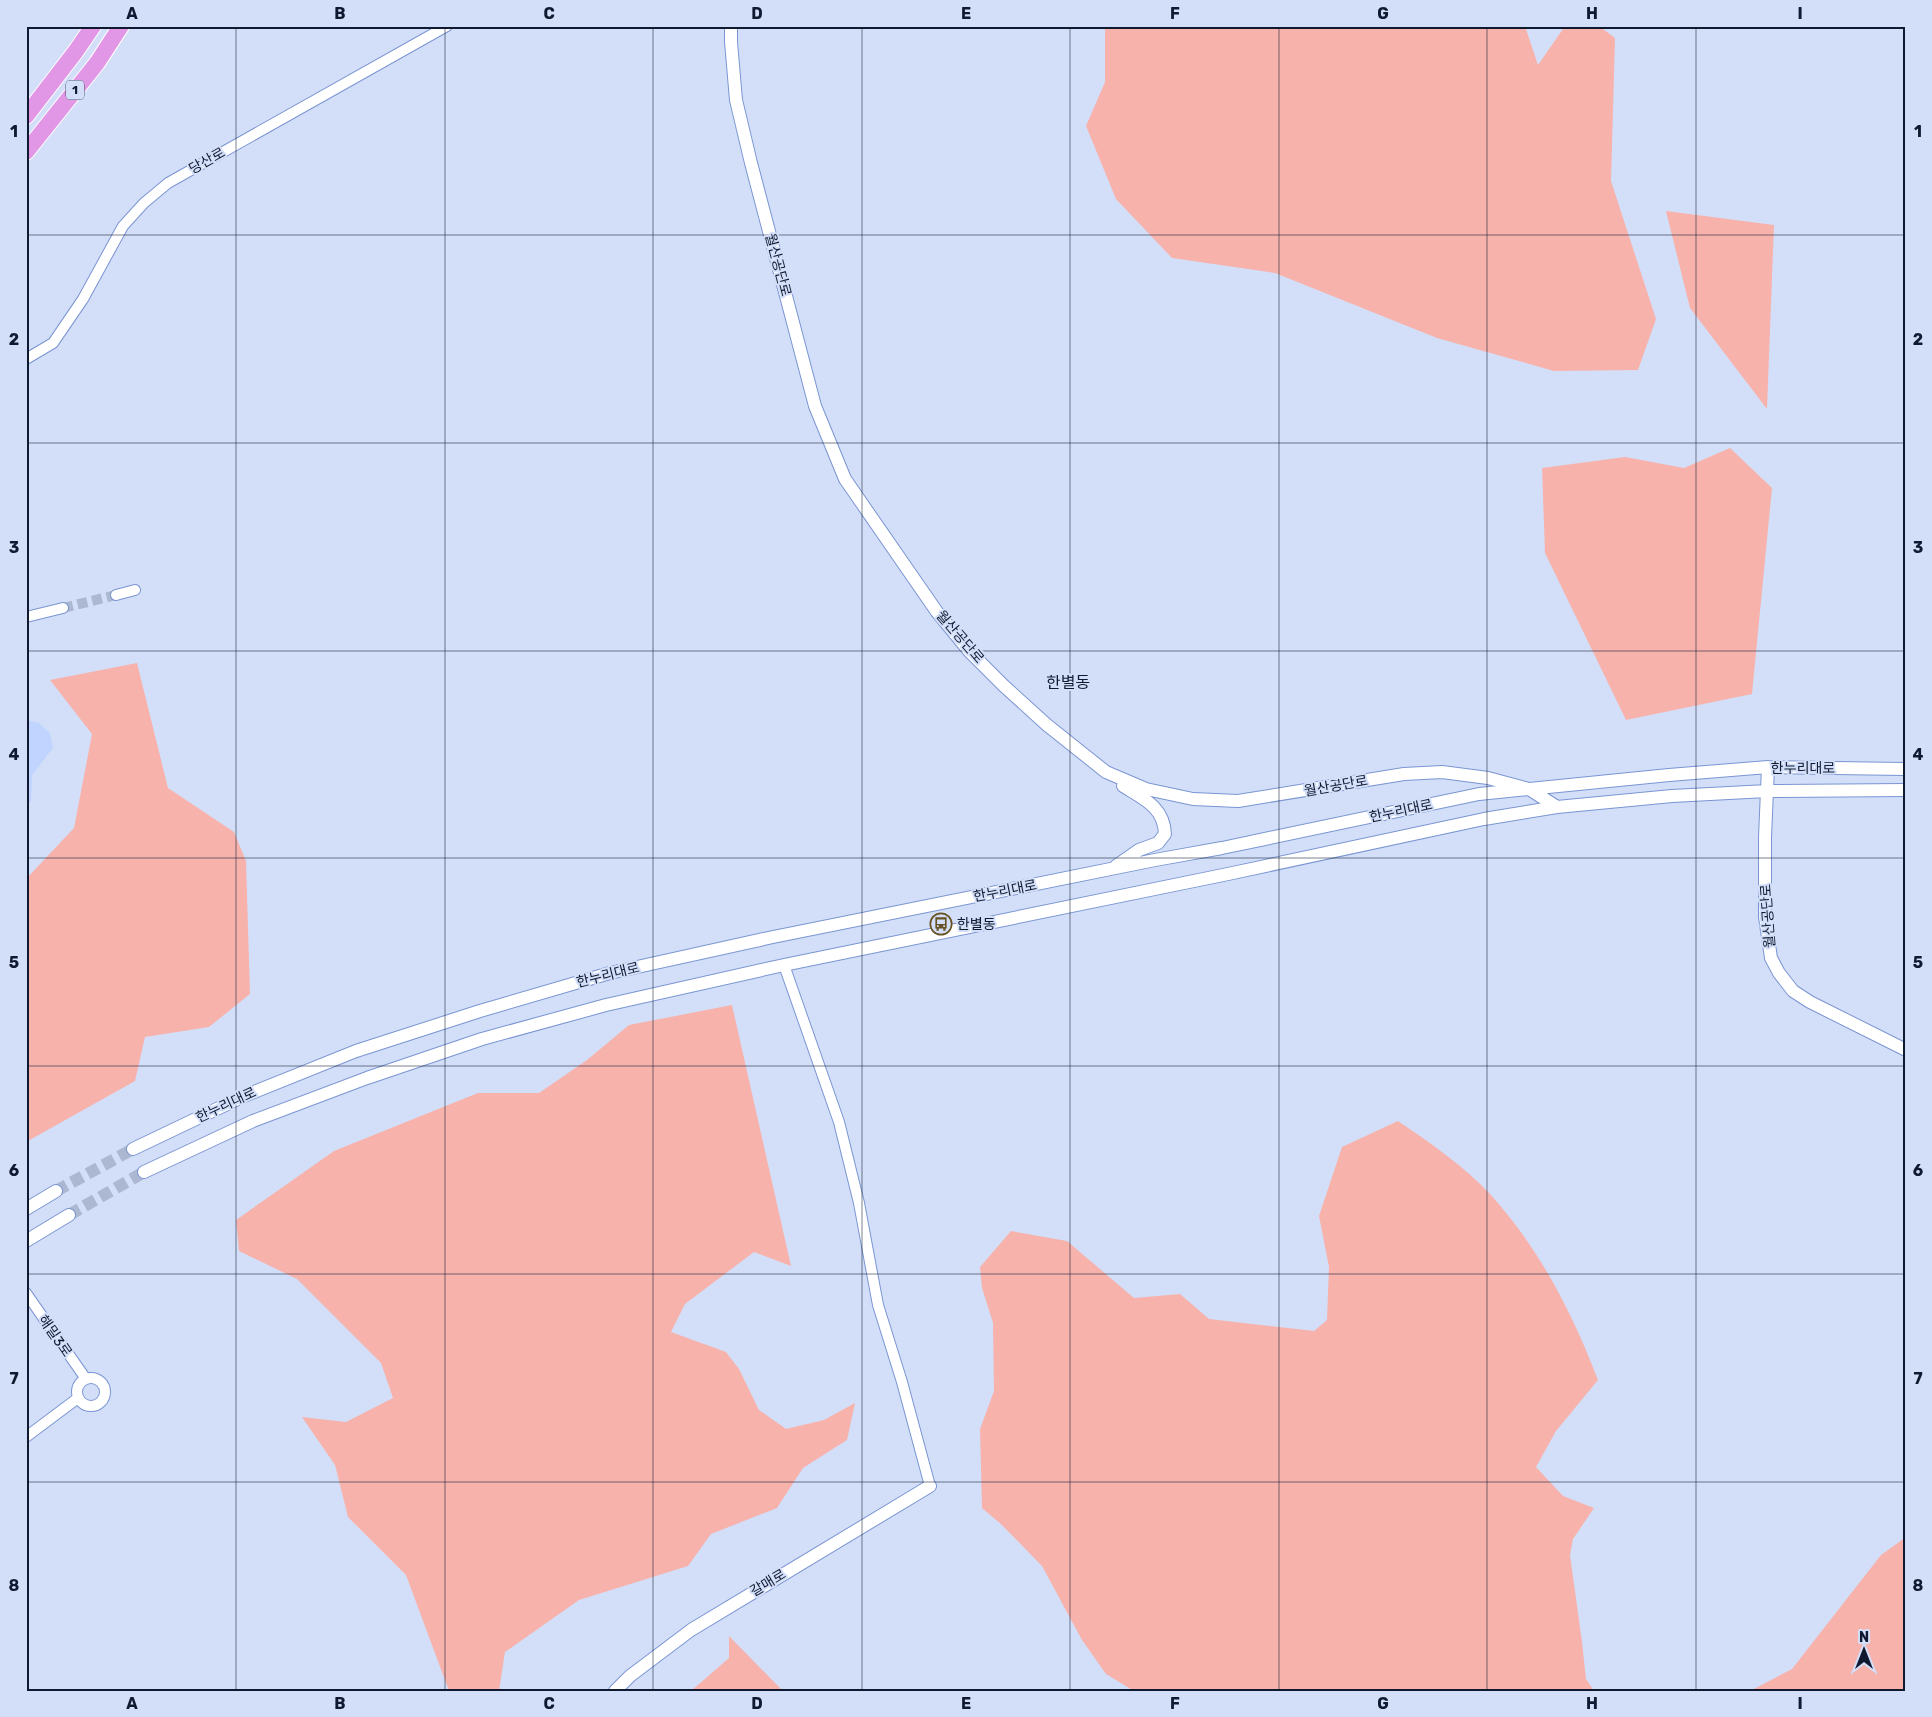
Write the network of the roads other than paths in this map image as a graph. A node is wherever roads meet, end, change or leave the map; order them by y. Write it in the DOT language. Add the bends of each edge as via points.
graph roads {
  1 [pos="93,26"];
  2 [pos="121,26"];
  3 [pos="447,26"];
  4 [pos="731,26"];
  5 [pos="26,116"];
  6 [pos="26,152"];
  7 [pos="26,359"];
  8 [pos="135,590"];
  9 [pos="116,595"];
  10 [pos="63,608"];
  11 [pos="26,617"];
  12 [pos="1768,767"];
  13 [pos="1906,769"];
  14 [pos="1106,772"];
  15 [pos="1529,789"];
  16 [pos="1906,790"];
  17 [pos="1767,791"];
  18 [pos="1557,807"];
  19 [pos="1110,870"];
  20 [pos="784,964"];
  21 [pos="1906,1050"];
  22 [pos="133,1149"];
  23 [pos="144,1172"];
  24 [pos="56,1191"];
  25 [pos="26,1209"];
  26 [pos="69,1215"];
  27 [pos="26,1241"];
  28 [pos="26,1293"];
  29 [pos="86,1379"];
  30 [pos="78,1398"];
  31 [pos="26,1437"];
  32 [pos="930,1486"];
  33 [pos="614,1691"];
  1 -- 5 [label="highway, 1"];
  2 -- 6 [label="highway, 1" via="97,63"];
  3 -- 7 [label="street, 당산로" via="168,183 123,226 84,299 53,343"];
  4 -- 14 [label="street, 월산공단로" via="736,100 751,163 814,406 844,478 937,612 969,651 1047,725"];
  8 -- 9 [label="street"];
  10 -- 11 [label="street"];
  12 -- 13 [label="street, 한누리대로"];
  12 -- 15 [label="street, 한누리대로"];
  12 -- 17 [label="street, 월산공단로"];
  14 -- 15 [label="street, 월산공단로" via="1146,789 1193,799 1238,802 1404,774 1442,772 1488,778"];
  14 -- 19 [label="street" via="1146,800 1165,823 1165,834 1158,843 1140,850"];
  15 -- 18 [label="street, 월산공단로"];
  15 -- 19 [label="street, 한누리대로" via="1479,794"];
  16 -- 17 [label="street, 한누리대로"];
  17 -- 18 [label="street, 한누리대로"];
  17 -- 21 [label="street, 월산공단로" via="1765,917 1771,958 1779,973 1793,991 1810,1002"];
  18 -- 20 [label="street, 한누리대로" via="1484,818 1228,874"];
  19 -- 22 [label="street, 한누리대로" via="610,972 356,1051 244,1096"];
  20 -- 23 [label="street, 한누리대로" via="606,1005 482,1038 253,1121"];
  20 -- 32 [label="street" via="839,1122 859,1203 878,1305"];
  24 -- 25 [label="street"];
  26 -- 27 [label="street"];
  28 -- 29 [label="street, 해밀3로"];
  29 -- 30 [label="street" via="78,1384"];
  29 -- 30 [label="street" via="95,1379 102,1384 104,1397 94,1406 84,1405"];
  30 -- 31 [label="street"];
  32 -- 33 [label="street, 갈매로" via="691,1630"];
}
